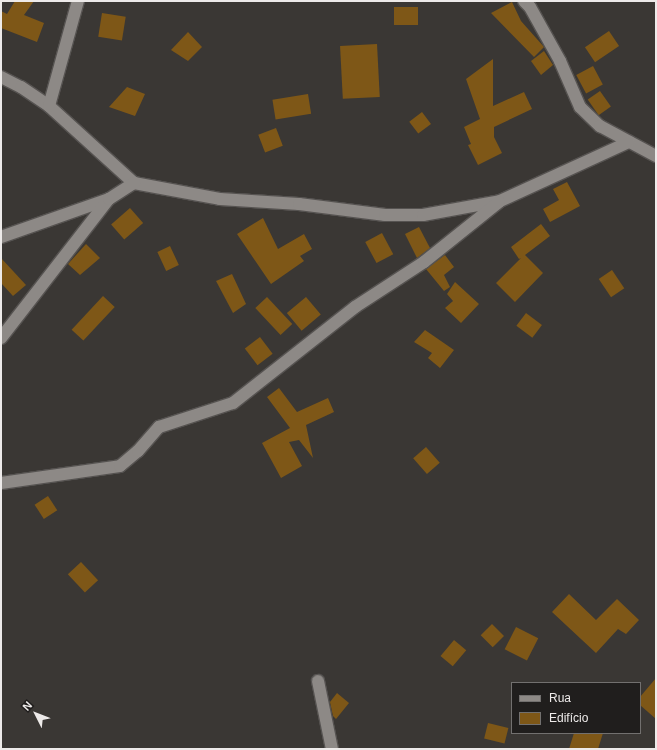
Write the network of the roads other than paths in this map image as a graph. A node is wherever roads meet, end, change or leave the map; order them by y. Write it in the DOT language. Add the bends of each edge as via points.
graph roads {
  1 [pos="78,1"];
  2 [pos="524,1"];
  3 [pos="1,77"];
  4 [pos="49,106"];
  5 [pos="629,142"];
  6 [pos="656,156"];
  7 [pos="134,183"];
  8 [pos="109,199"];
  9 [pos="500,202"];
  10 [pos="1,237"];
  11 [pos="1,338"];
  12 [pos="1,484"];
  13 [pos="318,681"];
  14 [pos="332,749"];
  1 -- 4 [label="street"];
  2 -- 5 [label="street" via="530,7 560,61 580,107 600,126"];
  3 -- 4 [label="street"];
  4 -- 7 [label="street"];
  5 -- 6 [label="street"];
  5 -- 9 [label="street"];
  7 -- 8 [label="street"];
  7 -- 9 [label="street" via="220,199 299,204 385,215 423,215"];
  8 -- 10 [label="street"];
  8 -- 11 [label="street"];
  9 -- 12 [label="street" via="424,262 355,307 233,402 159,427 138,451 120,466"];
  13 -- 14 [label="street"];
}
